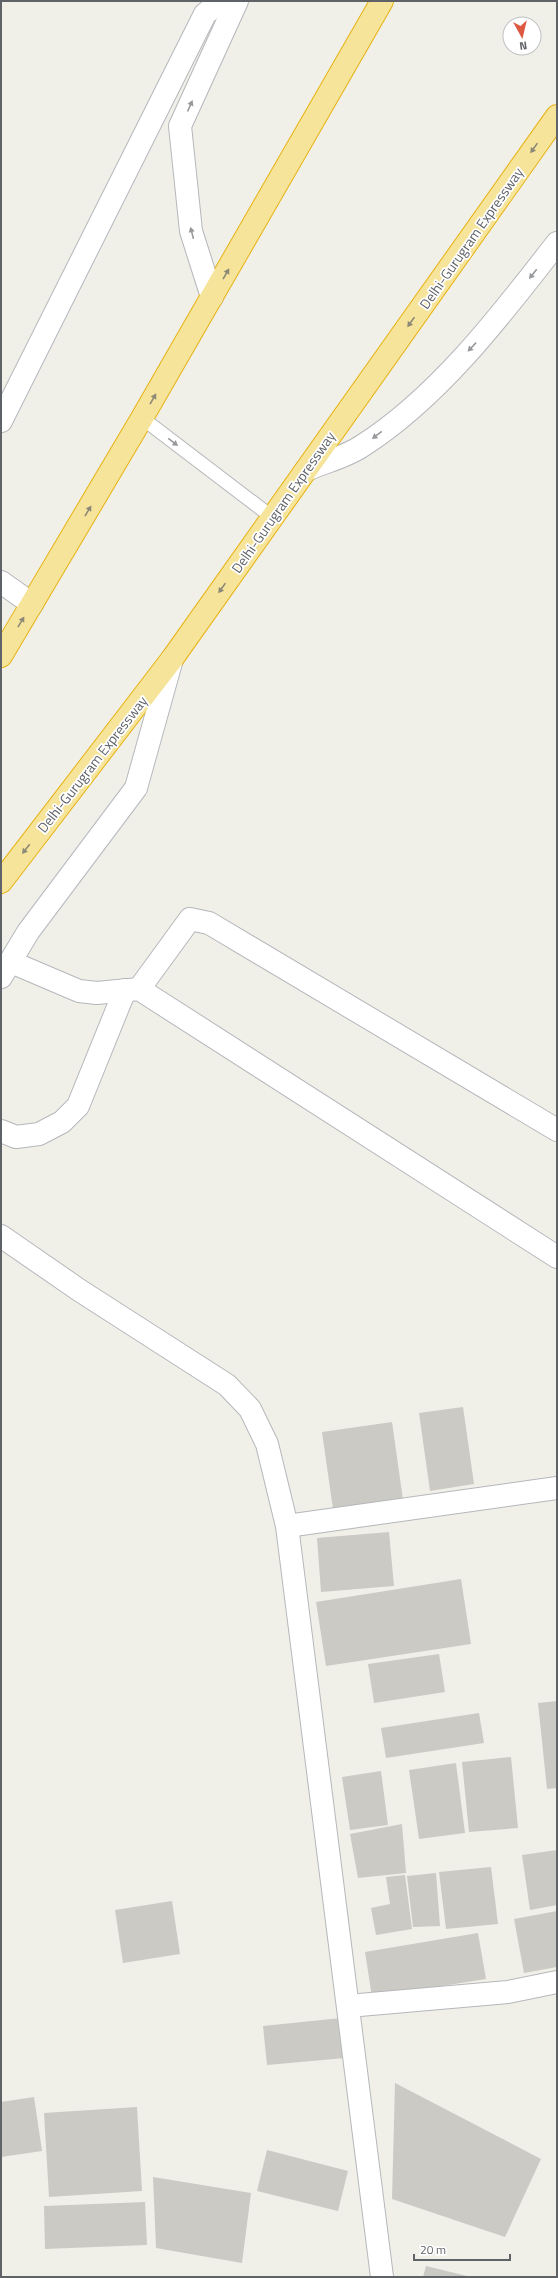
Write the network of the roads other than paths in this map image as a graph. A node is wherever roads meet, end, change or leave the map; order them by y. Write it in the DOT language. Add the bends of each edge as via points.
graph roads {
  1 [pos="221,1"];
  2 [pos="237,1"];
  3 [pos="382,1"];
  4 [pos="557,116"];
  5 [pos="557,243"];
  6 [pos="212,297"];
  7 [pos="142,418"];
  8 [pos="1,421"];
  9 [pos="306,470"];
  10 [pos="272,517"];
  11 [pos="1,582"];
  12 [pos="32,604"];
  13 [pos="1,656"];
  14 [pos="172,659"];
  15 [pos="1,882"];
  16 [pos="6,969"];
  17 [pos="132,990"];
  18 [pos="557,1130"];
  19 [pos="1,1131"];
  20 [pos="1,1236"];
  21 [pos="557,1257"];
  22 [pos="557,1488"];
  23 [pos="287,1526"];
  24 [pos="557,1982"];
  25 [pos="348,2006"];
  26 [pos="382,2277"];
  1 -- 8 [label="street" via="205,14"];
  6 -- 2 [label="street, one-way" via="191,231 180,126"];
  6 -- 3 [label="highway, one-way"];
  4 -- 9 [label="highway, Delhi-Gurugram Expressway, one-way"];
  5 -- 9 [label="street, one-way" via="498,319 414,408 361,447"];
  7 -- 6 [label="highway, one-way"];
  7 -- 10 [label="lane, one-way"];
  12 -- 7 [label="highway, one-way"];
  9 -- 10 [label="highway, Delhi-Gurugram Expressway"];
  10 -- 14 [label="highway, Delhi-Gurugram Expressway, one-way"];
  11 -- 12 [label="street"];
  13 -- 12 [label="highway, one-way"];
  14 -- 15 [label="highway, Delhi-Gurugram Expressway, one-way"];
  14 -- 16 [label="street" via="136,788 28,932"];
  16 -- 17 [label="street" via="76,991 97,993"];
  17 -- 18 [label="street" via="190,919 209,923"];
  17 -- 19 [label="street" via="78,1106 62,1122 39,1134 16,1137"];
  17 -- 21 [label="street"];
  20 -- 23 [label="street" via="79,1290 227,1385 250,1409 267,1444"];
  22 -- 23 [label="street"];
  23 -- 25 [label="street"];
  24 -- 25 [label="street" via="508,1992"];
  25 -- 26 [label="street"];
}
